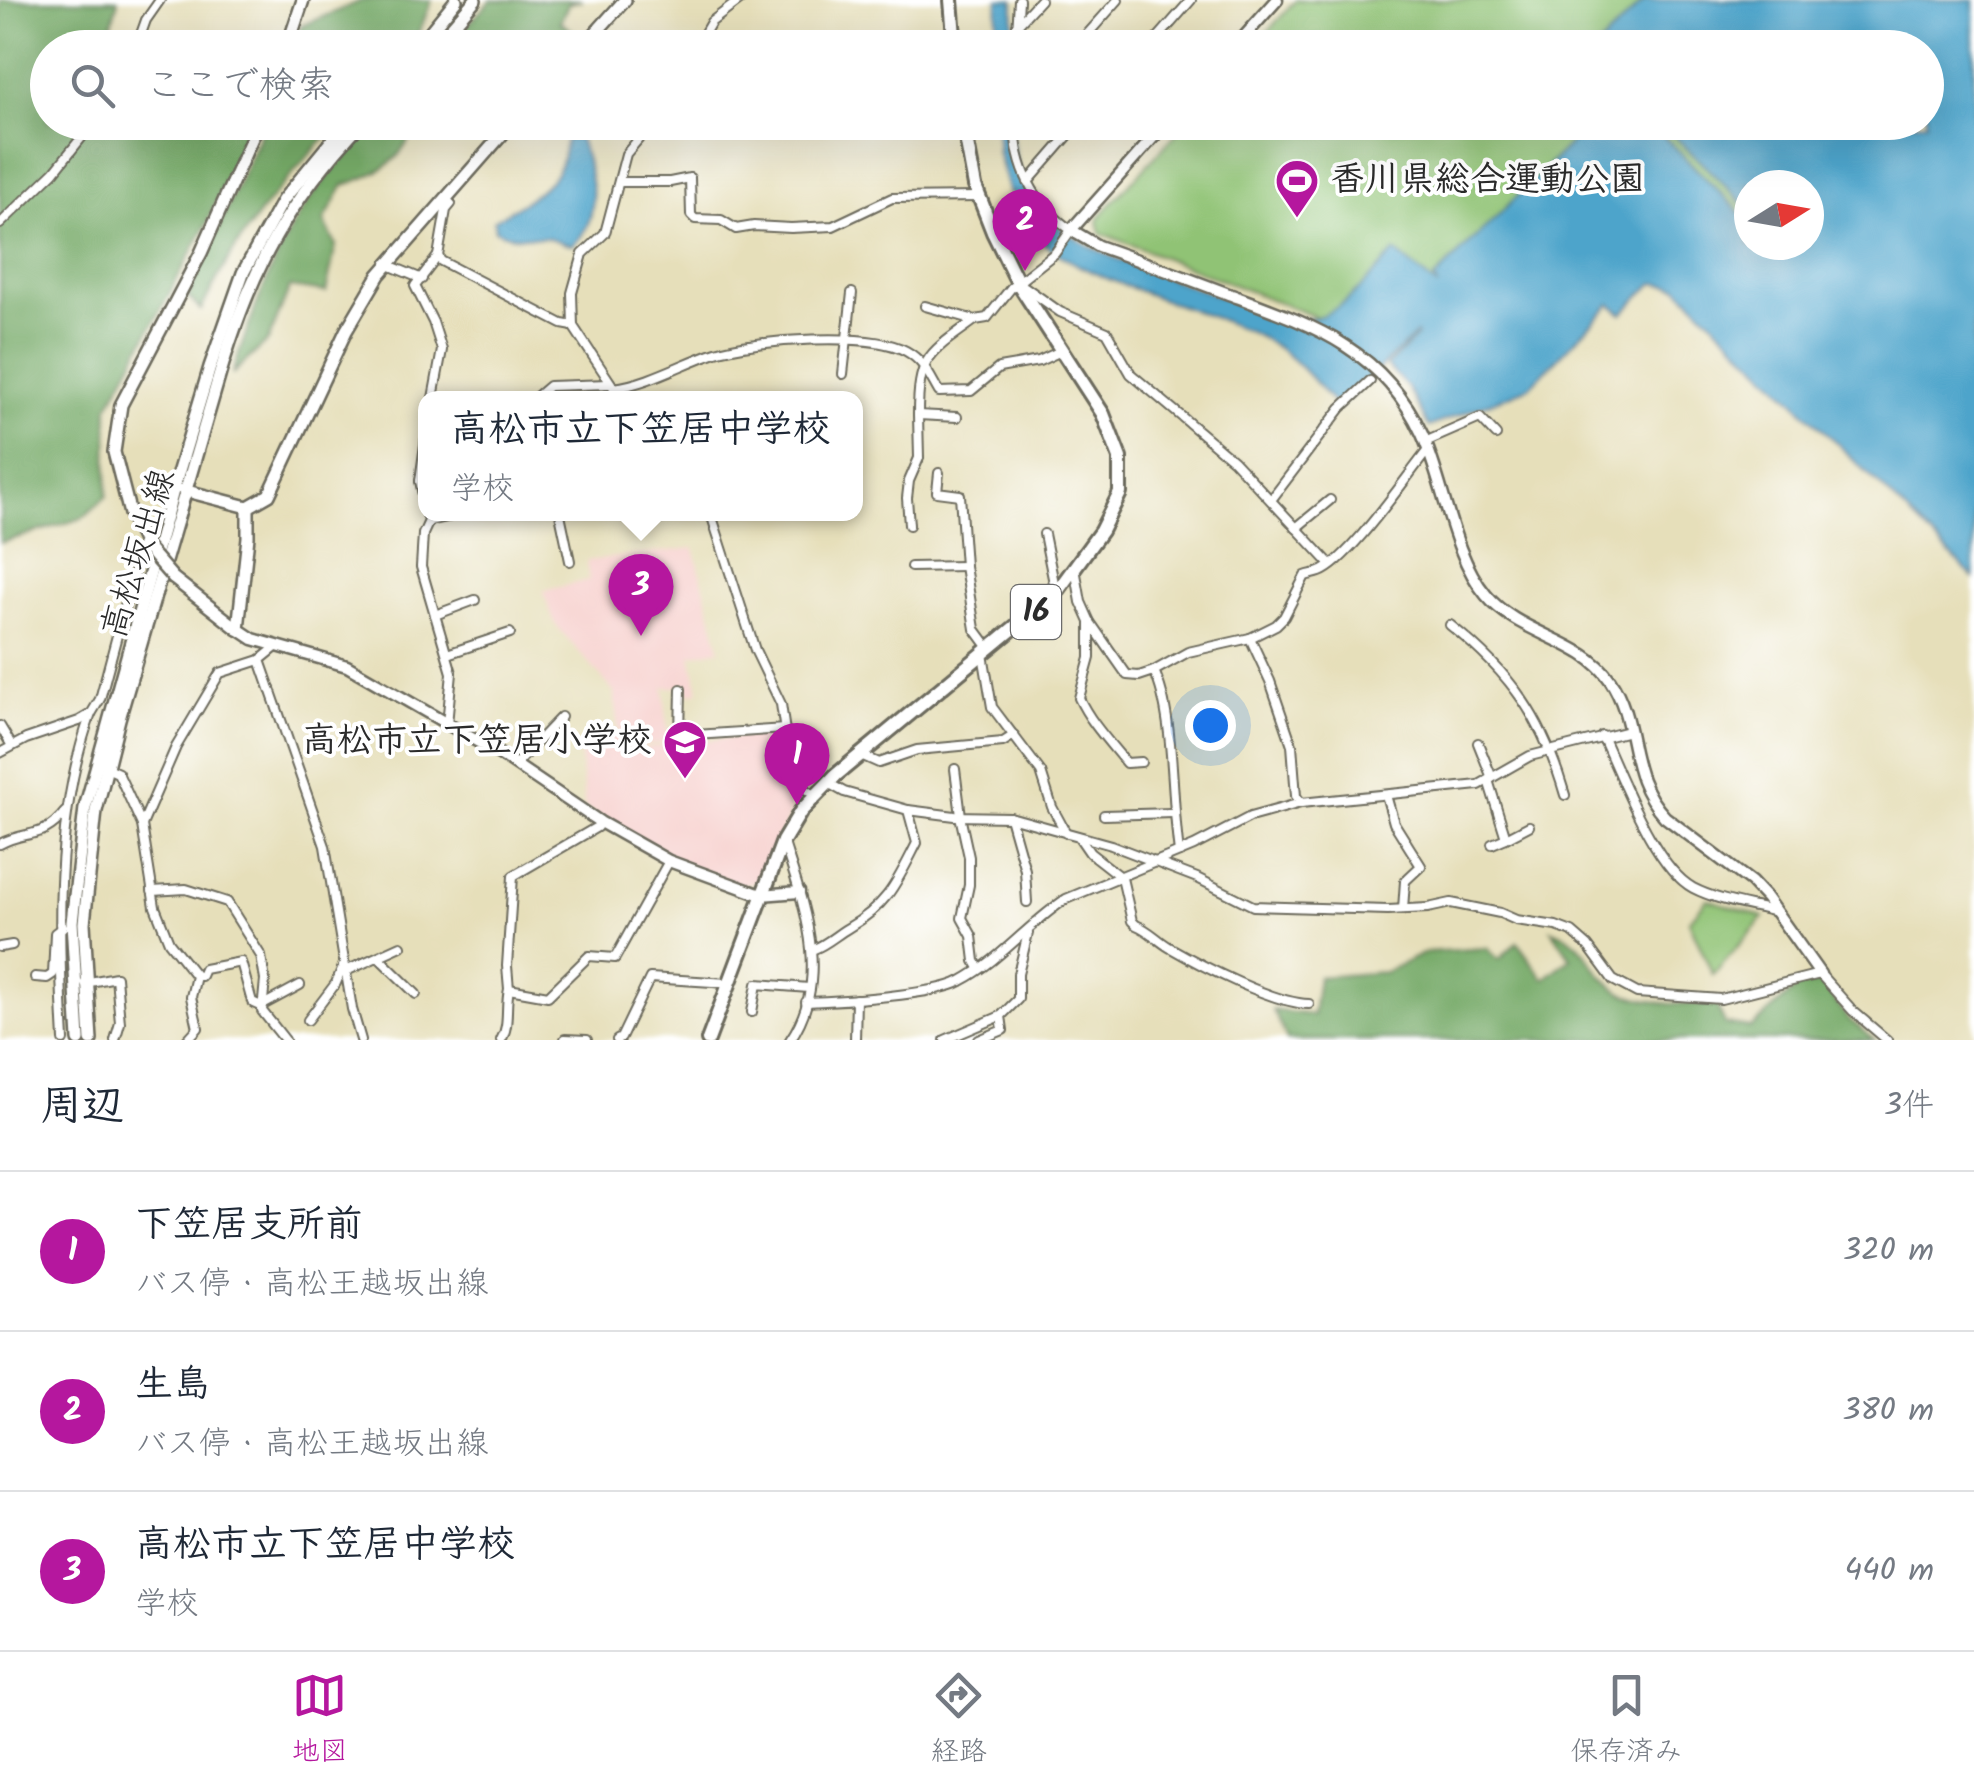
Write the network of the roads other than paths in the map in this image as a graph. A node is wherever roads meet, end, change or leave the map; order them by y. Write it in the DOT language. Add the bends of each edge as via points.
graph roads {
  1 [pos="160,0"];
  2 [pos="303,0"];
  3 [pos="456,0"];
  4 [pos="475,0"];
  5 [pos="625,0"];
  6 [pos="740,0"];
  7 [pos="951,0"];
  8 [pos="1019,0"];
  9 [pos="1040,0"];
  10 [pos="1118,0"];
  11 [pos="1191,0"];
  12 [pos="1277,0"];
  13 [pos="1017,25"];
  14 [pos="142,30"];
  15 [pos="292,30"];
  16 [pos="432,30"];
  17 [pos="449,30"];
  18 [pos="598,30"];
  19 [pos="706,30"];
  20 [pos="954,30"];
  21 [pos="1017,30"];
  22 [pos="1091,30"];
  23 [pos="1168,30"];
  24 [pos="1250,30"];
  25 [pos="80,140"];
  26 [pos="250,140"];
  27 [pos="332,140"];
  28 [pos="346,140"];
  29 [pos="497,140"];
  30 [pos="638,140"];
  31 [pos="967,140"];
  32 [pos="1017,140"];
  33 [pos="1064,140"];
  34 [pos="1151,140"];
  35 [pos="618,182"];
  36 [pos="1028,182"];
  37 [pos="979,197"];
  38 [pos="444,198"];
  39 [pos="0,224"];
  40 [pos="1070,232"];
  41 [pos="438,256"];
  42 [pos="386,264"];
  43 [pos="422,279"];
  44 [pos="1018,283"];
  45 [pos="852,293"];
  46 [pos="926,306"];
  47 [pos="975,320"];
  48 [pos="573,326"];
  49 [pos="848,341"];
  50 [pos="1061,351"];
  51 [pos="924,363"];
  52 [pos="843,374"];
  53 [pos="1370,381"];
  54 [pos="612,386"];
  55 [pos="434,391"];
  56 [pos="543,391"];
  57 [pos="616,391"];
  58 [pos="918,414"];
  59 [pos="957,417"];
  60 [pos="1496,435"];
  61 [pos="1425,443"];
  62 [pos="939,473"];
  63 [pos="181,489"];
  64 [pos="1271,500"];
  65 [pos="1330,500"];
  66 [pos="248,506"];
  67 [pos="425,521"];
  68 [pos="561,521"];
  69 [pos="713,521"];
  70 [pos="910,525"];
  71 [pos="1296,528"];
  72 [pos="1044,534"];
  73 [pos="144,544"];
  74 [pos="570,561"];
  75 [pos="1331,564"];
  76 [pos="965,566"];
  77 [pos="910,567"];
  78 [pos="1074,568"];
  79 [pos="1056,593"];
  80 [pos="475,600"];
  81 [pos="435,615"];
  82 [pos="1090,622"];
  83 [pos="1450,625"];
  84 [pos="238,630"];
  85 [pos="510,634"];
  86 [pos="1250,638"];
  87 [pos="276,647"];
  88 [pos="986,651"];
  89 [pos="447,654"];
  90 [pos="260,660"];
  91 [pos="1154,671"];
  92 [pos="681,689"];
  93 [pos="91,714"];
  94 [pos="560,717"];
  95 [pos="447,724"];
  96 [pos="0,726"];
  97 [pos="786,729"];
  98 [pos="1628,730"];
  99 [pos="1014,735"];
  100 [pos="1602,736"];
  101 [pos="1478,743"];
  102 [pos="12,746"];
  103 [pos="1552,750"];
  104 [pos="0,753"];
  105 [pos="861,755"];
  106 [pos="1141,762"];
  107 [pos="515,765"];
  108 [pos="107,768"];
  109 [pos="955,769"];
  110 [pos="1490,779"];
  111 [pos="828,783"];
  112 [pos="1565,794"];
  113 [pos="814,795"];
  114 [pos="1386,795"];
  115 [pos="1300,803"];
  116 [pos="908,810"];
  117 [pos="65,812"];
  118 [pos="1173,813"];
  119 [pos="1104,814"];
  120 [pos="961,816"];
  121 [pos="1010,817"];
  122 [pos="600,822"];
  123 [pos="142,825"];
  124 [pos="1529,826"];
  125 [pos="1066,833"];
  126 [pos="1079,837"];
  127 [pos="1506,838"];
  128 [pos="2,839"];
  129 [pos="783,840"];
  130 [pos="1492,844"];
  131 [pos="1179,852"];
  132 [pos="669,861"];
  133 [pos="1156,862"];
  134 [pos="1122,878"];
  135 [pos="152,890"];
  136 [pos="799,892"];
  137 [pos="761,895"];
  138 [pos="1028,902"];
  139 [pos="1403,909"];
  140 [pos="1776,912"];
  141 [pos="67,925"];
  142 [pos="1028,933"];
  143 [pos="12,945"];
  144 [pos="402,946"];
  145 [pos="0,947"];
  146 [pos="814,949"];
  147 [pos="378,957"];
  148 [pos="345,968"];
  149 [pos="979,968"];
  150 [pos="1820,974"];
  151 [pos="196,976"];
  152 [pos="36,977"];
  153 [pos="85,983"];
  154 [pos="300,984"];
  155 [pos="728,984"];
  156 [pos="809,988"];
  157 [pos="510,989"];
  158 [pos="416,994"];
  159 [pos="856,999"];
  160 [pos="806,1002"];
  161 [pos="1308,1004"];
  162 [pos="261,1006"];
  163 [pos="752,1012"];
  164 [pos="1001,1016"];
  165 [pos="308,1020"];
  166 [pos="565,1038"];
  167 [pos="64,1040"];
  168 [pos="79,1040"];
  169 [pos="91,1040"];
  170 [pos="115,1040"];
  171 [pos="187,1040"];
  172 [pos="285,1040"];
  173 [pos="361,1040"];
  174 [pos="501,1040"];
  175 [pos="587,1040"];
  176 [pos="617,1040"];
  177 [pos="708,1040"];
  178 [pos="790,1040"];
  179 [pos="855,1040"];
  180 [pos="945,1040"];
  181 [pos="979,1040"];
  182 [pos="1887,1040"];
  1 -- 14 [label="street"];
  2 -- 15 [label="main road"];
  3 -- 16 [label="main road"];
  4 -- 17 [label="main road"];
  5 -- 18 [label="main road"];
  6 -- 19 [label="street"];
  7 -- 20 [label="main road"];
  8 -- 13 [label="street"];
  9 -- 13 [label="street"];
  10 -- 22 [label="street"];
  11 -- 23 [label="street"];
  12 -- 24 [label="street"];
  13 -- 21 [label="street"];
  25 -- 39 [label="street"];
  26 -- 73 [label="main road" via="201,253 121,404 114,452"];
  27 -- 63 [label="main road, 高松坂出線" via="283,200 243,273 210,366"];
  28 -- 63 [label="main road, 高松坂出線" via="292,207 254,274"];
  29 -- 38 [label="main road"];
  30 -- 35 [label="street"];
  31 -- 37 [label="main road, 16"];
  32 -- 36 [label="street"];
  33 -- 36 [label="street"];
  34 -- 40 [label="street"];
  35 -- 37 [label="street" via="690,178 695,220 721,220 736,229 832,226 892,198"];
  35 -- 48 [label="street" via="605,232 583,254 576,276"];
  36 -- 40 [label="street"];
  37 -- 44 [label="main road, 16"];
  38 -- 41 [label="street" via="451,204"];
  38 -- 42 [label="main road"];
  40 -- 44 [label="street"];
  40 -- 61 [label="street" via="1340,340 1397,391"];
  41 -- 43 [label="street"];
  41 -- 48 [label="street" via="448,267"];
  42 -- 43 [label="street"];
  42 -- 66 [label="main road" via="346,331 272,490"];
  43 -- 55 [label="street" via="415,286 442,350"];
  44 -- 47 [label="street" via="987,318"];
  44 -- 50 [label="main road, 16"];
  44 -- 64 [label="street" via="1060,312 1107,332 1130,374"];
  45 -- 49 [label="street"];
  46 -- 47 [label="street"];
  47 -- 51 [label="street"];
  48 -- 54 [label="street"];
  49 -- 51 [label="street" via="895,346"];
  49 -- 52 [label="street"];
  49 -- 54 [label="street" via="733,348 649,380"];
  50 -- 51 [label="street" via="999,368 962,393 939,392"];
  50 -- 78 [label="main road, 16" via="1103,414 1122,476 1114,510"];
  51 -- 58 [label="street"];
  53 -- 64 [label="street"];
  54 -- 56 [label="street"];
  54 -- 57 [label="street"];
  58 -- 59 [label="street"];
  58 -- 70 [label="street"];
  60 -- 61 [label="street" via="1480,418"];
  61 -- 75 [label="street" via="1370,525"];
  61 -- 98 [label="street" via="1467,563 1485,594 1513,619 1601,669 1622,704"];
  62 -- 76 [label="street" via="937,492 960,496"];
  63 -- 66 [label="main road"];
  63 -- 108 [label="main road, 高松坂出線"];
  63 -- 141 [label="main road, 高松坂出線" via="84,808"];
  64 -- 71 [label="street"];
  65 -- 71 [label="street"];
  66 -- 84 [label="main road"];
  67 -- 81 [label="street" via="421,567"];
  68 -- 74 [label="street"];
  69 -- 97 [label="street"];
  71 -- 75 [label="street"];
  72 -- 79 [label="street"];
  73 -- 84 [label="main road, bridge"];
  73 -- 93 [label="street"];
  75 -- 86 [label="street" via="1305,576 1284,617"];
  76 -- 77 [label="street"];
  76 -- 88 [label="street" via="975,629"];
  78 -- 79 [label="main road, 16"];
  78 -- 82 [label="street"];
  79 -- 88 [label="main road, 16"];
  80 -- 81 [label="street"];
  81 -- 89 [label="street"];
  82 -- 91 [label="street" via="1127,675"];
  82 -- 106 [label="street" via="1090,658 1079,698 1126,763"];
  83 -- 103 [label="street" via="1501,672"];
  84 -- 87 [label="street"];
  85 -- 89 [label="street"];
  86 -- 91 [label="street" via="1188,652"];
  86 -- 115 [label="street" via="1292,746"];
  87 -- 90 [label="street"];
  87 -- 95 [label="street" via="347,666"];
  88 -- 99 [label="street" via="992,707"];
  88 -- 105 [label="main road, 16"];
  89 -- 95 [label="street"];
  90 -- 123 [label="street" via="220,674 176,746"];
  90 -- 148 [label="street" via="325,846"];
  91 -- 118 [label="street" via="1168,730"];
  92 -- 97 [label="street" via="680,736"];
  93 -- 102 [label="street"];
  93 -- 117 [label="street"];
  94 -- 107 [label="street"];
  95 -- 107 [label="street"];
  96 -- 102 [label="street"];
  97 -- 113 [label="street" via="792,780"];
  98 -- 100 [label="street"];
  98 -- 140 [label="street" via="1654,805 1734,867"];
  99 -- 105 [label="street" via="1002,742 917,750 879,763"];
  99 -- 125 [label="street" via="1041,772"];
  100 -- 103 [label="street"];
  100 -- 140 [label="street" via="1659,855 1676,875 1705,894"];
  101 -- 110 [label="street"];
  102 -- 104 [label="street"];
  103 -- 110 [label="street"];
  103 -- 112 [label="street"];
  105 -- 111 [label="main road, 16"];
  107 -- 122 [label="street"];
  108 -- 123 [label="street" via="118,773"];
  108 -- 153 [label="main road, 高松坂出線" via="85,890"];
  109 -- 120 [label="street"];
  110 -- 114 [label="street"];
  110 -- 127 [label="street"];
  111 -- 113 [label="main road, 16"];
  111 -- 116 [label="street"];
  113 -- 129 [label="main road, 16"];
  114 -- 115 [label="street"];
  114 -- 139 [label="street" via="1394,823 1421,866 1405,881"];
  115 -- 131 [label="street" via="1250,817"];
  116 -- 120 [label="street"];
  116 -- 146 [label="street" via="918,843 890,896"];
  117 -- 128 [label="street" via="40,834"];
  117 -- 141 [label="street"];
  118 -- 119 [label="street"];
  118 -- 131 [label="street"];
  120 -- 121 [label="street"];
  120 -- 149 [label="street" via="969,871 962,918"];
  121 -- 125 [label="street"];
  121 -- 138 [label="street"];
  122 -- 132 [label="street"];
  122 -- 157 [label="street" via="513,876"];
  123 -- 135 [label="street"];
  124 -- 127 [label="street"];
  125 -- 126 [label="street"];
  126 -- 133 [label="street"];
  126 -- 134 [label="street"];
  127 -- 130 [label="street"];
  129 -- 136 [label="street"];
  129 -- 137 [label="main road, 16"];
  131 -- 133 [label="street"];
  132 -- 137 [label="street"];
  132 -- 157 [label="street" via="615,958 588,956 548,996"];
  133 -- 134 [label="street"];
  133 -- 139 [label="street" via="1253,906"];
  134 -- 142 [label="street" via="1066,899"];
  134 -- 161 [label="street" via="1136,925 1252,987"];
  135 -- 151 [label="street" via="169,942"];
  135 -- 162 [label="street" via="186,889 227,902 262,956"];
  136 -- 137 [label="street"];
  136 -- 146 [label="street"];
  137 -- 155 [label="main road, 16"];
  139 -- 150 [label="street" via="1464,904 1556,926 1572,932 1613,980 1637,994 1732,998"];
  140 -- 150 [label="street"];
  141 -- 152 [label="street" via="55,933 53,974"];
  141 -- 167 [label="street" via="60,979"];
  141 -- 168 [label="main road, 高松坂出線"];
  142 -- 149 [label="street"];
  142 -- 164 [label="street" via="1018,999"];
  143 -- 145 [label="street"];
  144 -- 147 [label="street"];
  146 -- 156 [label="street"];
  147 -- 148 [label="street"];
  147 -- 158 [label="street"];
  148 -- 165 [label="street"];
  148 -- 173 [label="street"];
  149 -- 159 [label="street" via="942,988"];
  150 -- 182 [label="street"];
  151 -- 162 [label="street" via="204,968 241,962 252,1002"];
  151 -- 171 [label="street" via="191,996 198,1028"];
  153 -- 169 [label="main road, 高松坂出線"];
  153 -- 170 [label="street" via="116,978"];
  154 -- 162 [label="street"];
  155 -- 176 [label="street" via="650,978"];
  155 -- 177 [label="main road, 16"];
  156 -- 160 [label="street"];
  156 -- 163 [label="street" via="757,984"];
  157 -- 174 [label="street"];
  159 -- 160 [label="street"];
  159 -- 179 [label="street"];
  160 -- 178 [label="street"];
  162 -- 172 [label="street"];
  164 -- 180 [label="street"];
  164 -- 181 [label="street" via="1004,1030"];
  166 -- 175 [label="street"];
}
